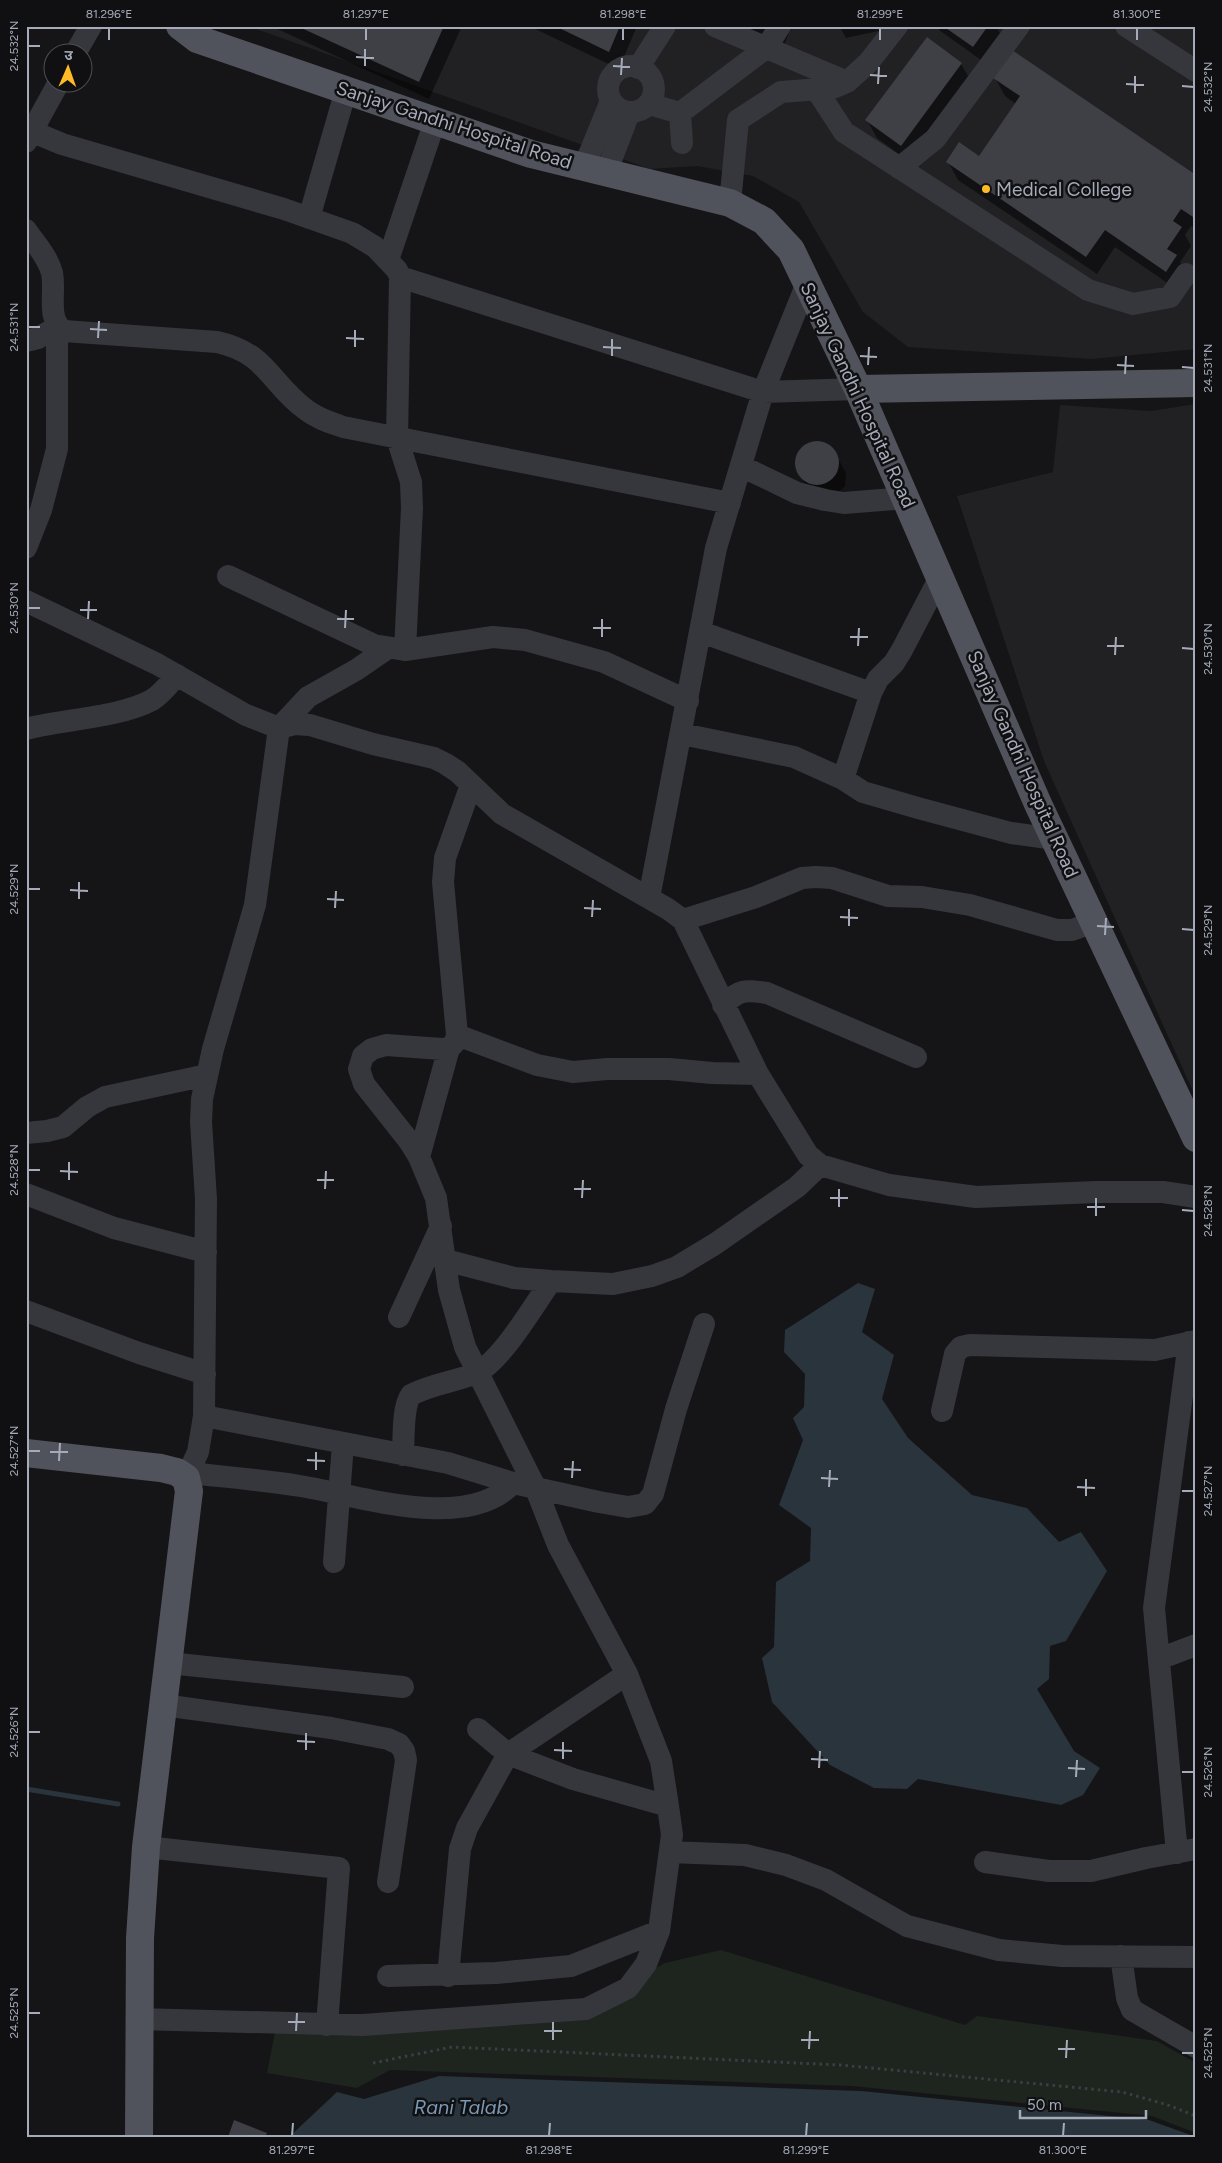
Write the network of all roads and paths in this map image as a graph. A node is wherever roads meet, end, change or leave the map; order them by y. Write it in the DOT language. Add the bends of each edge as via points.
graph roads {
  1 [pos="91,26"];
  2 [pos="180,26"];
  3 [pos="665,26"];
  4 [pos="715,26"];
  5 [pos="780,26"];
  6 [pos="897,26"];
  7 [pos="1019,26"];
  8 [pos="1126,26"];
  9 [pos="82,42"];
  10 [pos="766,48"];
  11 [pos="638,68"];
  12 [pos="1196,71"];
  13 [pos="847,82"];
  14 [pos="816,89"];
  15 [pos="346,90"];
  16 [pos="53,92"];
  17 [pos="630,106"];
  18 [pos="680,112"];
  19 [pos="436,121"];
  20 [pos="28,134"];
  21 [pos="682,143"];
  22 [pos="899,168"];
  23 [pos="595,170"];
  24 [pos="730,203"];
  25 [pos="310,218"];
  26 [pos="26,230"];
  27 [pos="394,269"];
  28 [pos="1186,274"];
  29 [pos="807,283"];
  30 [pos="57,327"];
  31 [pos="26,341"];
  32 [pos="1196,384"];
  33 [pos="858,389"];
  34 [pos="763,392"];
  35 [pos="397,438"];
  36 [pos="741,466"];
  37 [pos="906,498"];
  38 [pos="730,503"];
  39 [pos="26,548"];
  40 [pos="228,576"];
  41 [pos="940,577"];
  42 [pos="26,601"];
  43 [pos="701,632"];
  44 [pos="396,649"];
  45 [pos="177,675"];
  46 [pos="871,693"];
  47 [pos="688,701"];
  48 [pos="279,728"];
  49 [pos="26,729"];
  50 [pos="682,734"];
  51 [pos="843,779"];
  52 [pos="471,785"];
  53 [pos="1055,839"];
  54 [pos="649,898"];
  55 [pos="683,920"];
  56 [pos="1094,922"];
  57 [pos="723,1005"];
  58 [pos="453,1042"];
  59 [pos="916,1057"];
  60 [pos="758,1074"];
  61 [pos="207,1075"];
  62 [pos="26,1133"];
  63 [pos="1196,1138"];
  64 [pos="419,1157"];
  65 [pos="820,1165"];
  66 [pos="26,1194"];
  67 [pos="1196,1197"];
  68 [pos="441,1226"];
  69 [pos="206,1252"];
  70 [pos="445,1260"];
  71 [pos="551,1281"];
  72 [pos="26,1312"];
  73 [pos="399,1317"];
  74 [pos="704,1324"];
  75 [pos="1192,1341"];
  76 [pos="477,1372"];
  77 [pos="205,1374"];
  78 [pos="942,1411"];
  79 [pos="204,1416"];
  80 [pos="343,1444"];
  81 [pos="26,1453"];
  82 [pos="403,1455"];
  83 [pos="188,1475"];
  84 [pos="513,1483"];
  85 [pos="536,1489"];
  86 [pos="341,1494"];
  87 [pos="334,1562"];
  88 [pos="1196,1645"];
  89 [pos="1159,1658"];
  90 [pos="168,1663"];
  91 [pos="627,1674"];
  92 [pos="403,1687"];
  93 [pos="164,1705"];
  94 [pos="478,1729"];
  95 [pos="508,1754"];
  96 [pos="668,1806"];
  97 [pos="146,1847"];
  98 [pos="1186,1851"];
  99 [pos="670,1852"];
  100 [pos="985,1862"];
  101 [pos="388,1882"];
  102 [pos="659,1931"];
  103 [pos="1121,1956"];
  104 [pos="1196,1957"];
  105 [pos="388,1976"];
  106 [pos="448,1976"];
  107 [pos="138,2019"];
  108 [pos="327,2025"];
  109 [pos="1196,2047"];
  110 [pos="373,2063"];
  111 [pos="1196,2116"];
  112 [pos="139,2137"];
  1 -- 9 [label="street"];
  2 -- 15 [label="main road, Sanjay Gandhi Hospital Road" via="197,39"];
  3 -- 11 [label="street"];
  4 -- 10 [label="street"];
  5 -- 10 [label="street"];
  6 -- 13 [label="street" via="868,63"];
  7 -- 22 [label="street" via="935,139"];
  8 -- 12 [label="street"];
  10 -- 13 [label="street"];
  10 -- 18 [label="street"];
  11 -- 17 [label="street" via="654,83 653,98"];
  11 -- 17 [label="street" via="622,68 608,86"];
  13 -- 14 [label="street" via="834,88"];
  14 -- 22 [label="street" via="844,132"];
  14 -- 24 [label="street" via="781,92 738,120"];
  15 -- 19 [label="main road, Sanjay Gandhi Hospital Road"];
  15 -- 25 [label="street"];
  16 -- 20 [label="street"];
  17 -- 18 [label="street"];
  17 -- 23 [label="street"];
  18 -- 21 [label="street"];
  19 -- 23 [label="main road, Sanjay Gandhi Hospital Road" via="531,154"];
  19 -- 27 [label="street"];
  20 -- 25 [label="street"];
  22 -- 28 [label="street" via="1088,290 1133,304 1170,297"];
  23 -- 24 [label="main road, Sanjay Gandhi Hospital Road"];
  24 -- 29 [label="main road, Sanjay Gandhi Hospital Road" via="764,220 791,250"];
  25 -- 27 [label="street" via="364,239"];
  26 -- 30 [label="street" via="52,272"];
  27 -- 34 [label="street"];
  27 -- 35 [label="street"];
  29 -- 33 [label="main road, Sanjay Gandhi Hospital Road"];
  29 -- 34 [label="street"];
  30 -- 31 [label="street"];
  30 -- 35 [label="street" via="64,331 235,346 263,365 304,408 322,420"];
  30 -- 39 [label="street" via="57,449 42,510"];
  32 -- 33 [label="main road"];
  33 -- 34 [label="street"];
  33 -- 37 [label="main road, Sanjay Gandhi Hospital Road"];
  34 -- 36 [label="street"];
  35 -- 38 [label="street"];
  35 -- 44 [label="street" via="410,482 412,508"];
  36 -- 37 [label="street" via="797,492 824,500 844,503"];
  36 -- 38 [label="street"];
  37 -- 41 [label="main road, Sanjay Gandhi Hospital Road"];
  38 -- 43 [label="street" via="716,548"];
  40 -- 44 [label="street" via="374,645"];
  41 -- 46 [label="street" via="898,656 878,678"];
  41 -- 53 [label="main road, Sanjay Gandhi Hospital Road"];
  42 -- 45 [label="street"];
  43 -- 46 [label="street"];
  43 -- 47 [label="street"];
  44 -- 47 [label="street" via="492,637 524,640 604,662"];
  44 -- 48 [label="street" via="308,697"];
  45 -- 48 [label="street" via="246,715"];
  45 -- 49 [label="street" via="151,700 130,708"];
  46 -- 51 [label="street"];
  47 -- 50 [label="street"];
  48 -- 52 [label="street" via="310,725 434,758 458,772"];
  48 -- 61 [label="street" via="255,905"];
  50 -- 51 [label="street" via="794,756"];
  50 -- 54 [label="street"];
  51 -- 53 [label="street" via="863,792 909,806 1010,834"];
  52 -- 54 [label="street" via="507,817"];
  52 -- 58 [label="street" via="445,858 443,882"];
  53 -- 56 [label="main road, Sanjay Gandhi Hospital Road"];
  54 -- 55 [label="street"];
  55 -- 56 [label="street" via="756,897 802,878 816,877 832,878 888,896 970,904 1057,930 1072,930"];
  55 -- 57 [label="street"];
  56 -- 63 [label="main road, Sanjay Gandhi Hospital Road"];
  57 -- 59 [label="street" via="736,993 748,990 767,993"];
  57 -- 60 [label="street"];
  58 -- 60 [label="street" via="573,1072 669,1069"];
  58 -- 64 [label="street"];
  58 -- 64 [label="street" via="386,1045 372,1049 363,1056 359,1069 364,1084"];
  60 -- 65 [label="street" via="808,1155"];
  61 -- 62 [label="street" via="105,1097 63,1127"];
  61 -- 69 [label="street" via="201,1122"];
  64 -- 68 [label="street" via="436,1198"];
  65 -- 67 [label="street" via="889,1185 976,1197 1096,1192 1163,1192"];
  65 -- 71 [label="street" via="797,1187 677,1267 613,1284"];
  66 -- 69 [label="street" via="114,1228"];
  68 -- 70 [label="street"];
  68 -- 73 [label="street"];
  69 -- 77 [label="street"];
  70 -- 71 [label="street" via="514,1278"];
  70 -- 76 [label="street" via="455,1314"];
  71 -- 76 [label="street" via="503,1350"];
  72 -- 77 [label="street"];
  74 -- 85 [label="street" via="653,1494 645,1504 628,1506"];
  75 -- 78 [label="street" via="1155,1350 961,1347 954,1354"];
  75 -- 89 [label="street" via="1154,1608"];
  76 -- 82 [label="street" via="411,1395"];
  76 -- 85 [label="street"];
  77 -- 79 [label="street"];
  79 -- 80 [label="street"];
  79 -- 83 [label="street" via="198,1452"];
  80 -- 82 [label="street"];
  80 -- 86 [label="street"];
  81 -- 83 [label="main road" via="161,1468"];
  82 -- 84 [label="street" via="448,1463"];
  83 -- 86 [label="street" via="299,1486"];
  83 -- 90 [label="main road" via="189,1492"];
  84 -- 85 [label="street"];
  84 -- 86 [label="street" via="503,1493 479,1504 438,1508 404,1507"];
  85 -- 91 [label="street" via="558,1545"];
  86 -- 87 [label="street"];
  88 -- 89 [label="street"];
  89 -- 98 [label="street"];
  90 -- 92 [label="street"];
  90 -- 93 [label="main road"];
  91 -- 95 [label="street"];
  91 -- 96 [label="street" via="661,1761"];
  93 -- 97 [label="main road"];
  93 -- 101 [label="street" via="331,1728 399,1744 406,1760"];
  94 -- 95 [label="street"];
  95 -- 96 [label="street" via="573,1779"];
  95 -- 106 [label="street" via="467,1828 460,1848"];
  96 -- 99 [label="street" via="672,1835"];
  97 -- 107 [label="main road"];
  97 -- 108 [label="street" via="339,1868"];
  98 -- 100 [label="street" via="1091,1871 1048,1871"];
  99 -- 102 [label="street"];
  99 -- 103 [label="street" via="745,1854 786,1865 826,1880 907,1926 999,1950 1062,1956"];
  102 -- 106 [label="street" via="571,1966"];
  102 -- 108 [label="street" via="646,1964 628,1988 586,2009"];
  103 -- 104 [label="street"];
  103 -- 109 [label="street" via="1127,1998 1132,2010"];
  105 -- 106 [label="street"];
  107 -- 108 [label="street"];
  107 -- 112 [label="main road"];
  110 -- 111 [label="path" via="452,2047 840,2065 1122,2092"];
}
